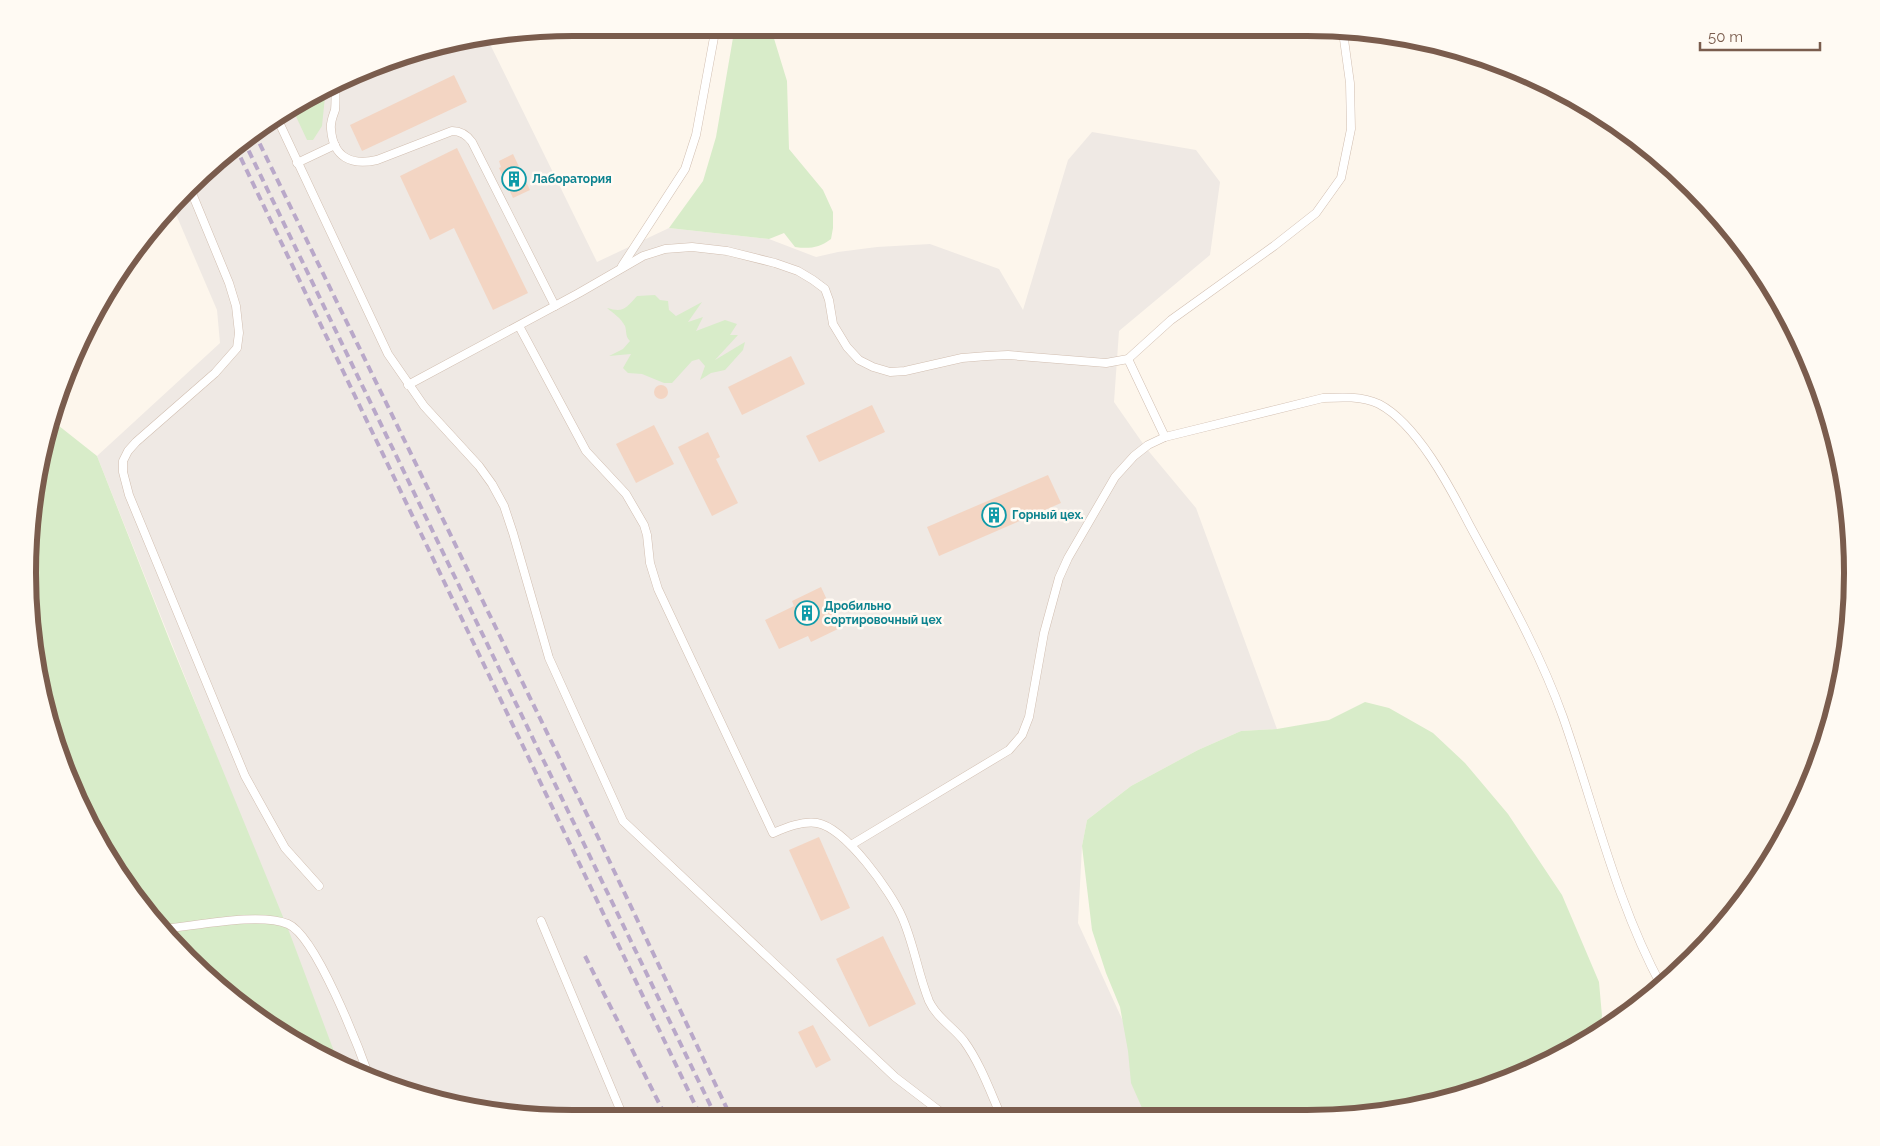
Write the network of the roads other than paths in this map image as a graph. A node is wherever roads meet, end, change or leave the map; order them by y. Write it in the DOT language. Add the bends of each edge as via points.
graph roads {
  1 [pos="715,36"];
  2 [pos="1344,37"];
  3 [pos="335,92"];
  4 [pos="280,124"];
  5 [pos="335,145"];
  6 [pos="297,163"];
  7 [pos="192,194"];
  8 [pos="621,267"];
  9 [pos="555,306"];
  10 [pos="519,326"];
  11 [pos="1128,359"];
  12 [pos="408,385"];
  13 [pos="1165,437"];
  14 [pos="851,846"];
  15 [pos="319,886"];
  16 [pos="541,921"];
  17 [pos="170,928"];
  18 [pos="1658,980"];
  19 [pos="366,1068"];
  20 [pos="620,1110"];
  21 [pos="938,1110"];
  22 [pos="998,1110"];
  1 -- 8 [label="lane" via="696,135 685,169"];
  2 -- 11 [label="lane" via="1350,83 1351,129 1341,178 1316,213 1170,320"];
  3 -- 5 [label="lane" via="330,128"];
  4 -- 6 [label="lane"];
  5 -- 6 [label="lane"];
  5 -- 9 [label="lane" via="351,162 367,162 452,131 468,136"];
  6 -- 12 [label="lane" via="388,354"];
  7 -- 15 [label="lane" via="236,306 237,348 215,374 136,442 123,461 123,472 129,495 245,776 285,848"];
  8 -- 9 [label="lane"];
  8 -- 11 [label="lane" via="654,252 692,247 727,251 798,271 825,289 833,324 846,347 859,360 890,372 962,358 1001,355 1106,363"];
  9 -- 10 [label="lane"];
  10 -- 12 [label="lane"];
  10 -- 14 [label="lane" via="586,451 626,494 644,525 658,589 773,833 802,823 818,823 831,827"];
  11 -- 13 [label="lane"];
  12 -- 21 [label="lane" via="479,466 504,506 549,658 623,821 895,1078"];
  13 -- 14 [label="lane" via="1134,456 1116,477 1068,558 1044,633 1029,717 1022,736 1009,750"];
  13 -- 18 [label="lane" via="1339,397 1379,404 1409,430 1446,481 1536,650 1563,716 1628,917"];
  14 -- 22 [label="lane" via="893,899 903,919 930,1002 965,1042"];
  16 -- 20 [label="lane"];
  17 -- 19 [label="lane" via="260,918 290,925 299,932 321,967"];
}
